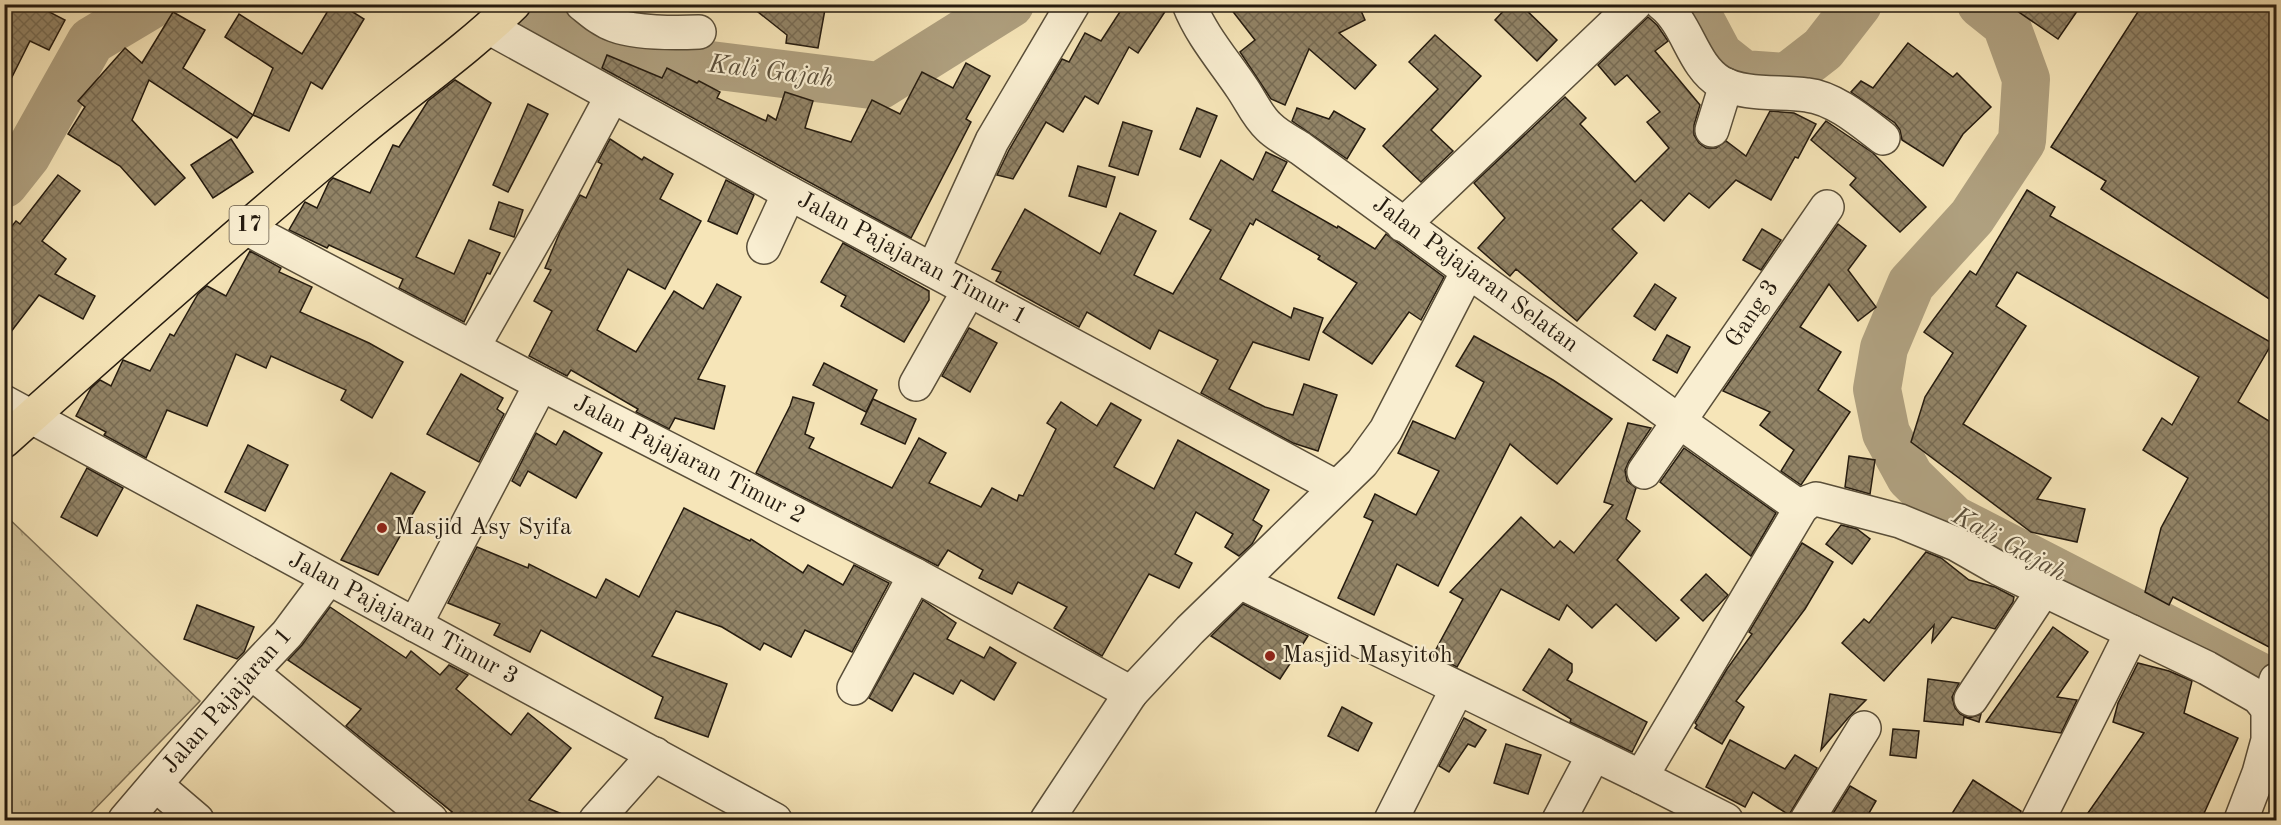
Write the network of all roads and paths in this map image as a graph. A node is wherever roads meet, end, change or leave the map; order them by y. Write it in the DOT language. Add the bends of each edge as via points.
graph roads {
  1 [pos="582,4"];
  2 [pos="1073,4"];
  3 [pos="1662,4"];
  4 [pos="1197,8"];
  5 [pos="1618,10"];
  6 [pos="501,17"];
  7 [pos="699,32"];
  8 [pos="1726,85"];
  9 [pos="612,96"];
  10 [pos="1712,130"];
  11 [pos="1883,138"];
  12 [pos="789,194"];
  13 [pos="1827,207"];
  14 [pos="1403,225"];
  15 [pos="246,228"];
  16 [pos="764,247"];
  17 [pos="933,270"];
  18 [pos="1468,272"];
  19 [pos="969,290"];
  20 [pos="473,347"];
  21 [pos="541,384"];
  22 [pos="916,384"];
  23 [pos="18,410"];
  24 [pos="1679,422"];
  25 [pos="4,441"];
  26 [pos="1644,472"];
  27 [pos="1336,487"];
  28 [pos="1801,508"];
  29 [pos="915,575"];
  30 [pos="328,579"];
  31 [pos="1240,582"];
  32 [pos="2044,589"];
  33 [pos="415,625"];
  34 [pos="2132,632"];
  35 [pos="251,672"];
  36 [pos="854,688"];
  37 [pos="1457,689"];
  38 [pos="1131,693"];
  39 [pos="2271,698"];
  40 [pos="1971,699"];
  41 [pos="1864,728"];
  42 [pos="655,754"];
  43 [pos="1594,754"];
  44 [pos="1641,777"];
  45 [pos="156,785"];
  46 [pos="125,820"];
  47 [pos="197,820"];
  48 [pos="431,820"];
  49 [pos="597,820"];
  50 [pos="775,820"];
  51 [pos="1047,820"];
  52 [pos="1391,820"];
  53 [pos="1559,820"];
  54 [pos="1726,820"];
  55 [pos="1806,820"];
  56 [pos="2038,820"];
  57 [pos="2241,820"];
  1 -- 7 [label="street" via="615,26"];
  2 -- 17 [label="street" via="992,141"];
  3 -- 8 [label="street" via="1713,77"];
  4 -- 14 [label="street, Jalan Pajajaran Selatan" via="1267,125"];
  5 -- 14 [label="street"];
  6 -- 9 [label="street, Jalan Pajajaran Timur 1"];
  6 -- 15 [label="highway, 17"];
  8 -- 10 [label="street"];
  8 -- 11 [label="street" via="1824,100"];
  9 -- 12 [label="street, Jalan Pajajaran Timur 1"];
  9 -- 20 [label="street"];
  12 -- 16 [label="street"];
  12 -- 17 [label="street, Jalan Pajajaran Timur 1"];
  13 -- 24 [label="street, Gang 3"];
  14 -- 18 [label="street, Jalan Pajajaran Selatan"];
  15 -- 20 [label="street, Jalan Pajajaran Timur 2"];
  15 -- 23 [label="highway, 17"];
  17 -- 19 [label="street, Jalan Pajajaran Timur 1"];
  18 -- 24 [label="street, Jalan Pajajaran Selatan"];
  18 -- 27 [label="street" via="1386,430 1362,463"];
  19 -- 22 [label="street"];
  19 -- 27 [label="street, Jalan Pajajaran Timur 1"];
  20 -- 21 [label="street, Jalan Pajajaran Timur 2"];
  21 -- 29 [label="street, Jalan Pajajaran Timur 2"];
  21 -- 33 [label="street"];
  23 -- 25 [label="highway, 17"];
  23 -- 30 [label="street, Jalan Pajajaran Timur 3"];
  24 -- 26 [label="street, Gang 3"];
  24 -- 28 [label="street, Jalan Pajajaran Selatan"];
  27 -- 31 [label="street"];
  28 -- 32 [label="street" via="1816,500 1900,521 1956,544"];
  28 -- 44 [label="street"];
  29 -- 36 [label="street"];
  29 -- 38 [label="street, Jalan Pajajaran Timur 2"];
  30 -- 33 [label="street, Jalan Pajajaran Timur 3"];
  30 -- 35 [label="street, Jalan Pajajaran 1"];
  31 -- 37 [label="street"];
  31 -- 38 [label="street"];
  32 -- 34 [label="street"];
  32 -- 40 [label="street"];
  33 -- 42 [label="street, Jalan Pajajaran Timur 3"];
  34 -- 39 [label="street" via="2258,697"];
  34 -- 56 [label="street"];
  35 -- 45 [label="street, Jalan Pajajaran 1"];
  35 -- 48 [label="street"];
  37 -- 43 [label="street"];
  37 -- 52 [label="street"];
  38 -- 51 [label="street"];
  39 -- 57 [label="street" via="2268,740"];
  41 -- 55 [label="street"];
  42 -- 49 [label="street"];
  42 -- 50 [label="street, Jalan Pajajaran Timur 3"];
  43 -- 44 [label="street"];
  43 -- 53 [label="street"];
  44 -- 54 [label="street"];
  45 -- 46 [label="street, Jalan Pajajaran 1"];
  45 -- 47 [label="street"];
}
